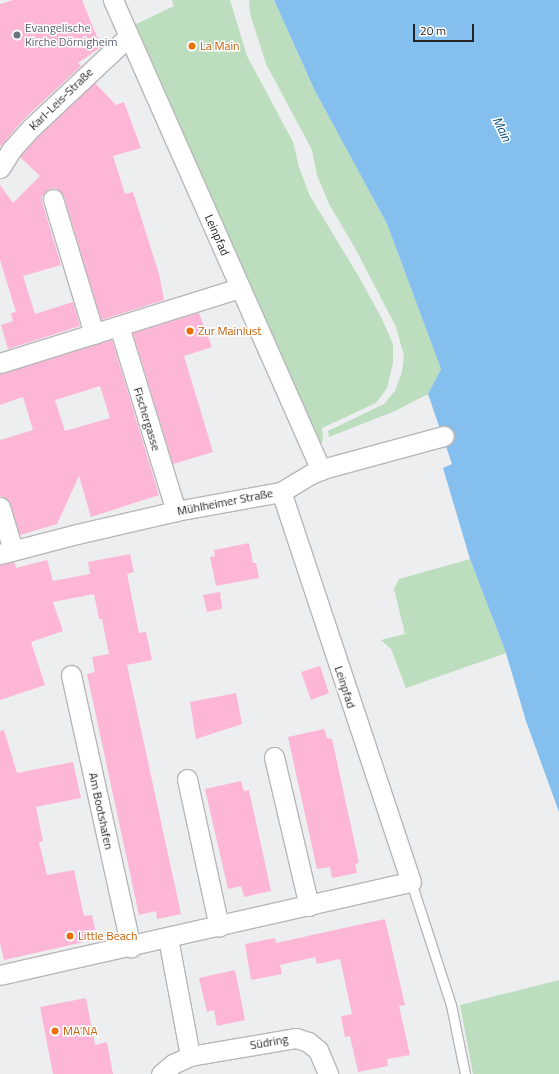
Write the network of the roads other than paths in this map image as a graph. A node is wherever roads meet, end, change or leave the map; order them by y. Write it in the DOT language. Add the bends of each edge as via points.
graph roads {
  1 [pos="113,0"];
  2 [pos="129,36"];
  3 [pos="0,168"];
  4 [pos="53,199"];
  5 [pos="240,288"];
  6 [pos="119,326"];
  7 [pos="94,334"];
  8 [pos="0,363"];
  9 [pos="444,436"];
  10 [pos="321,470"];
  11 [pos="280,492"];
  12 [pos="0,507"];
  13 [pos="176,512"];
  14 [pos="6,552"];
  15 [pos="71,675"];
  16 [pos="274,757"];
  17 [pos="187,779"];
  18 [pos="411,882"];
  19 [pos="309,906"];
  20 [pos="219,927"];
  21 [pos="168,938"];
  22 [pos="131,946"];
  23 [pos="0,975"];
  24 [pos="190,1056"];
  25 [pos="161,1074"];
  26 [pos="328,1074"];
  27 [pos="465,1074"];
  1 -- 2 [label="street, Leinpfad"];
  2 -- 3 [label="street, Karl-Leis-Straße" via="31,128 12,149"];
  2 -- 5 [label="street, Leinpfad"];
  4 -- 7 [label="street"];
  5 -- 6 [label="street"];
  5 -- 10 [label="street, Leinpfad"];
  6 -- 7 [label="street"];
  6 -- 13 [label="street, Fischergasse"];
  7 -- 8 [label="street"];
  9 -- 10 [label="street, Mühlheimer Straße"];
  10 -- 11 [label="street, Mühlheimer Straße"];
  11 -- 13 [label="street, Mühlheimer Straße"];
  11 -- 18 [label="street, Leinpfad"];
  12 -- 14 [label="street"];
  13 -- 14 [label="street, Mühlheimer Straße"];
  15 -- 22 [label="street, Am Bootshafen"];
  16 -- 19 [label="street"];
  17 -- 20 [label="street"];
  18 -- 19 [label="street"];
  18 -- 27 [label="lane" via="451,1005"];
  19 -- 20 [label="street"];
  20 -- 21 [label="street"];
  21 -- 22 [label="street"];
  21 -- 24 [label="street"];
  22 -- 23 [label="street"];
  24 -- 25 [label="street, Südring" via="172,1064"];
  24 -- 26 [label="street, Südring" via="296,1038 308,1042 318,1050"];
}
